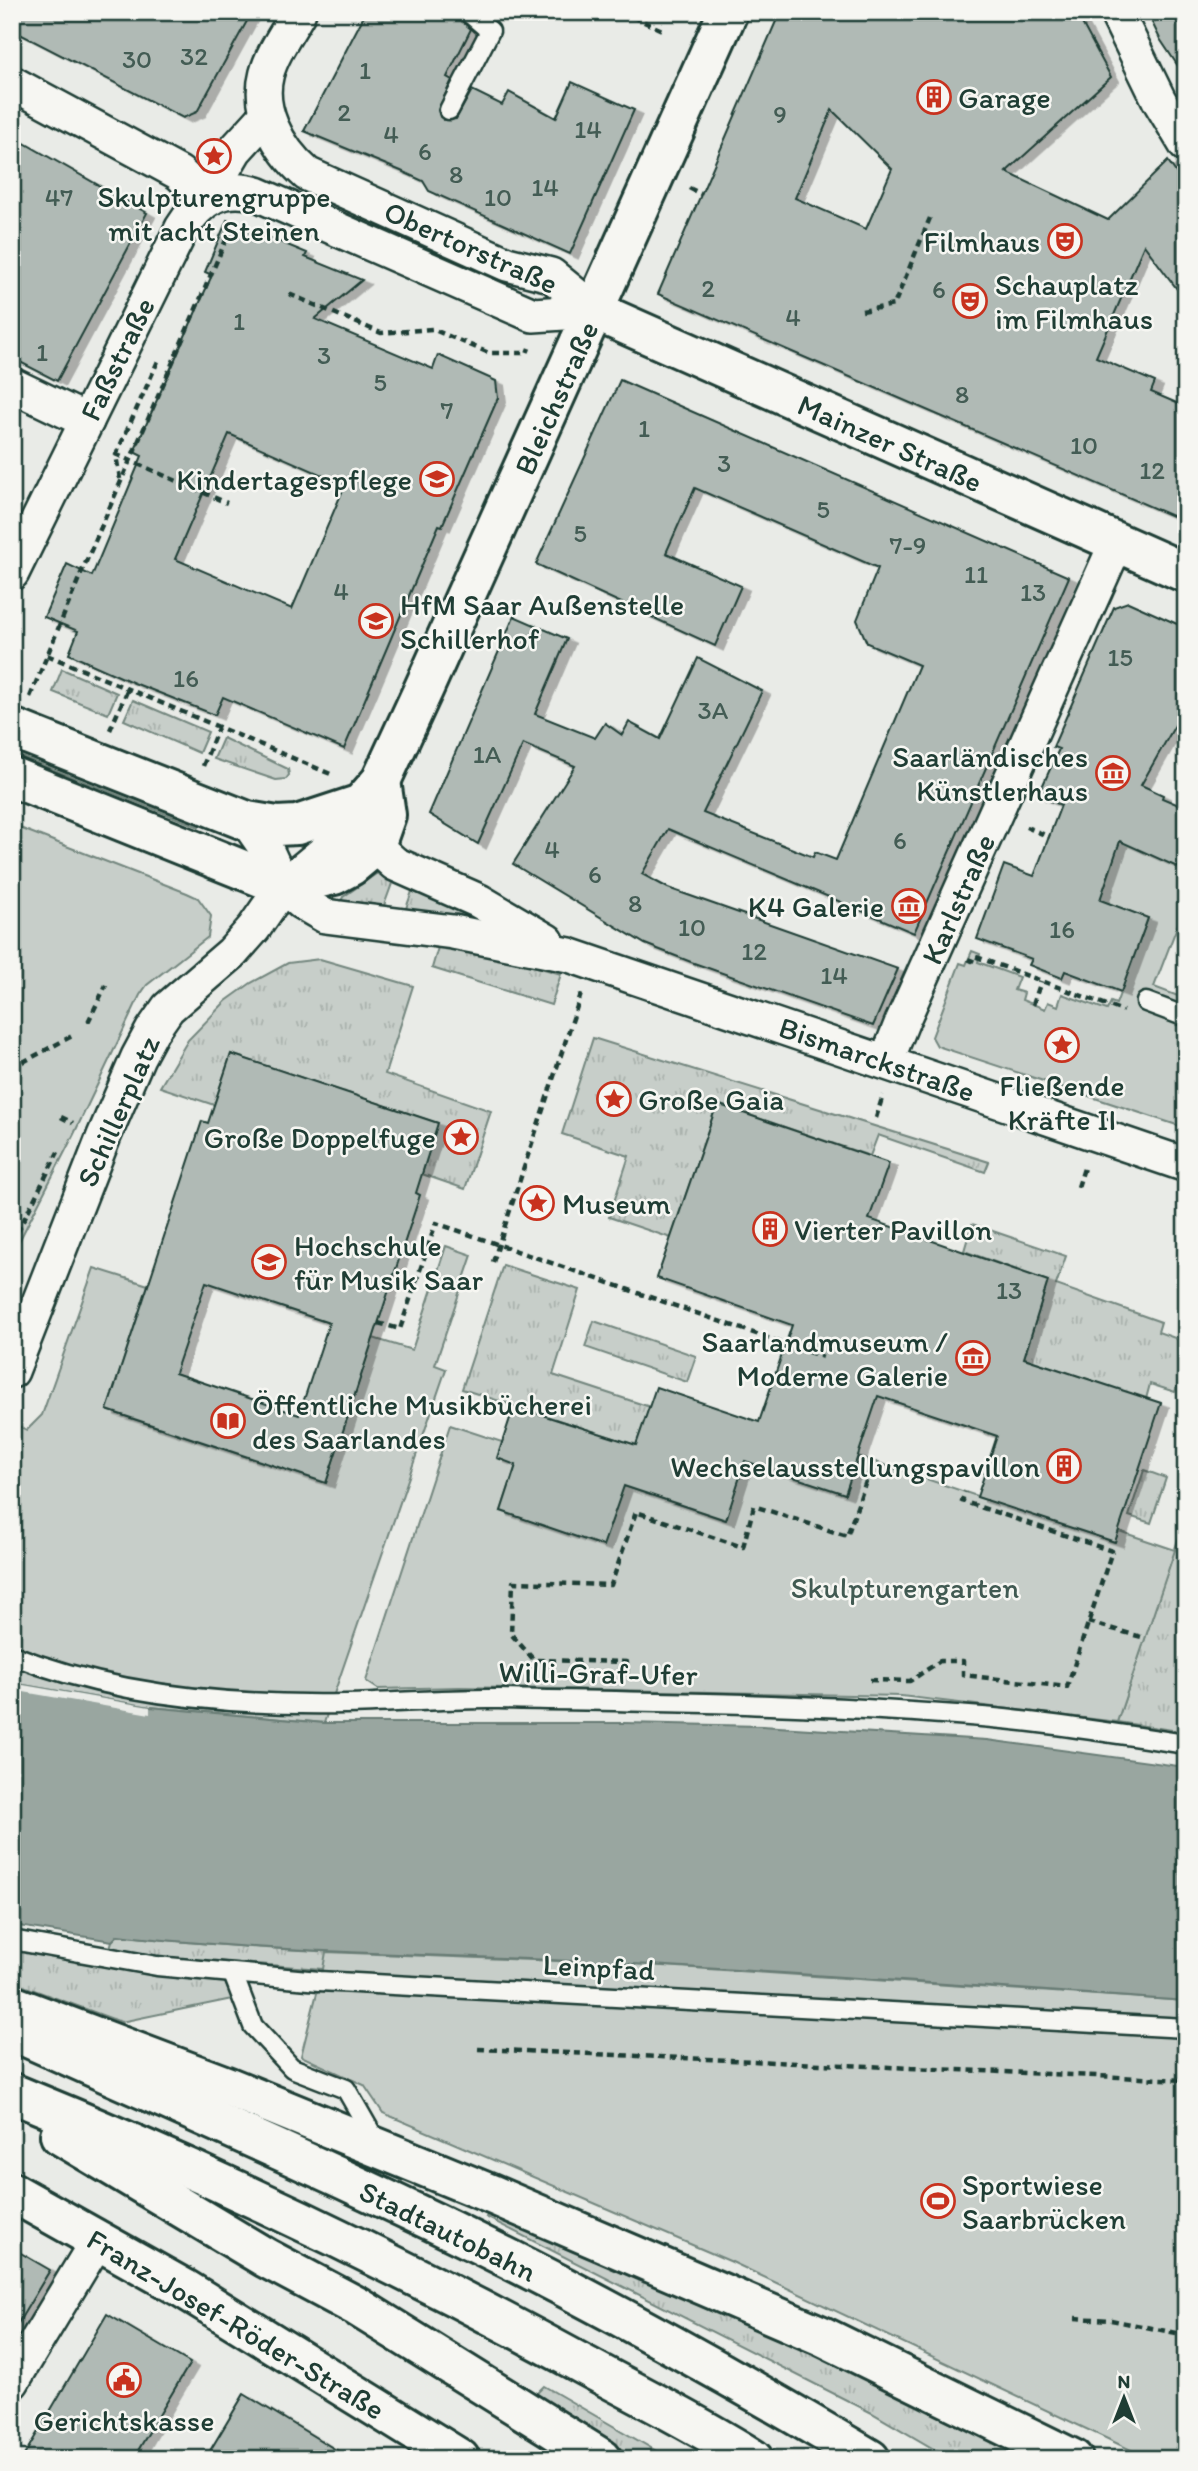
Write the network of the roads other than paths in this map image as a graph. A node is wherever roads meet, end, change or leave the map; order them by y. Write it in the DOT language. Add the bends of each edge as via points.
graph roads {
  1 [pos="299,12"];
  2 [pos="468,12"];
  3 [pos="728,12"];
  4 [pos="1116,12"];
  5 [pos="12,83"];
  6 [pos="449,110"];
  7 [pos="267,115"];
  8 [pos="1186,145"];
  9 [pos="206,199"];
  10 [pos="595,311"];
  11 [pos="12,385"];
  12 [pos="87,421"];
  13 [pos="1116,544"];
  14 [pos="12,573"];
  15 [pos="1186,573"];
  16 [pos="21,713"];
  17 [pos="12,777"];
  18 [pos="371,793"];
  19 [pos="247,821"];
  20 [pos="375,846"];
  21 [pos="283,886"];
  22 [pos="569,955"];
  23 [pos="1146,1002"];
  24 [pos="1186,1017"];
  25 [pos="886,1062"];
  26 [pos="1186,1165"];
  27 [pos="12,1371"];
  28 [pos="12,1655"];
  29 [pos="1186,1744"];
  30 [pos="12,1940"];
  31 [pos="233,1975"];
  32 [pos="12,2005"];
  33 [pos="1186,2028"];
  34 [pos="12,2031"];
  35 [pos="12,2093"];
  36 [pos="12,2108"];
  37 [pos="380,2150"];
  38 [pos="12,2192"];
  39 [pos="97,2241"];
  40 [pos="12,2382"];
  41 [pos="460,2459"];
  42 [pos="602,2459"];
  43 [pos="753,2459"];
  44 [pos="870,2459"];
  45 [pos="1073,2459"];
  1 -- 7 [label="street" via="265,77"];
  2 -- 6 [label="lane" via="490,31"];
  3 -- 10 [label="main road, Bleichstraße"];
  4 -- 8 [label="street"];
  5 -- 9 [label="street" via="178,173"];
  7 -- 9 [label="street, Faßstraße" via="235,150"];
  7 -- 10 [label="street, Obertorstraße" via="278,142 307,174 507,264 551,275"];
  9 -- 10 [label="street, Obertorstraße" via="222,191 257,194 533,315"];
  9 -- 12 [label="street, Faßstraße" via="182,228"];
  10 -- 13 [label="main road, Mainzer Straße"];
  10 -- 18 [label="main road, Bleichstraße"];
  11 -- 12 [label="street"];
  12 -- 14 [label="street, Faßstraße"];
  13 -- 15 [label="main road, Mainzer Straße"];
  13 -- 25 [label="street, Karlstraße"];
  16 -- 19 [label="main road"];
  17 -- 21 [label="main road"];
  18 -- 19 [label="main road" via="297,825"];
  18 -- 20 [label="main road" via="386,816"];
  18 -- 21 [label="street, Schillerplatz" via="329,848"];
  19 -- 21 [label="street" via="265,846"];
  20 -- 21 [label="main road" via="334,875"];
  20 -- 22 [label="street, Bismarckstraße" via="395,864 479,901"];
  21 -- 22 [label="street, Bismarckstraße" via="325,916 453,932"];
  21 -- 27 [label="street, Schillerplatz" via="232,953 168,1008 152,1031 103,1136"];
  22 -- 25 [label="street, Bismarckstraße"];
  23 -- 24 [label="lane"];
  25 -- 26 [label="street, Bismarckstraße"];
  28 -- 29 [label="lane, Willi-Graf-Ufer" via="55,1671 132,1689 268,1702 468,1699 824,1707 958,1715"];
  30 -- 31 [label="lane, Leinpfad"];
  31 -- 33 [label="lane, Leinpfad"];
  31 -- 37 [label="lane" via="253,2026 292,2068 346,2088"];
  32 -- 37 [label="main road"];
  34 -- 44 [label="main road, Stadtautobahn" via="423,2217 553,2282"];
  35 -- 43 [label="main road, Stadtautobahn" via="207,2175 380,2258"];
  36 -- 42 [label="main road" via="358,2307"];
  37 -- 45 [label="main road" via="822,2336"];
  38 -- 39 [label="main road, Franz-Josef-Röder-Straße"];
  39 -- 40 [label="street"];
  39 -- 41 [label="main road, Franz-Josef-Röder-Straße" via="183,2288"];
}
